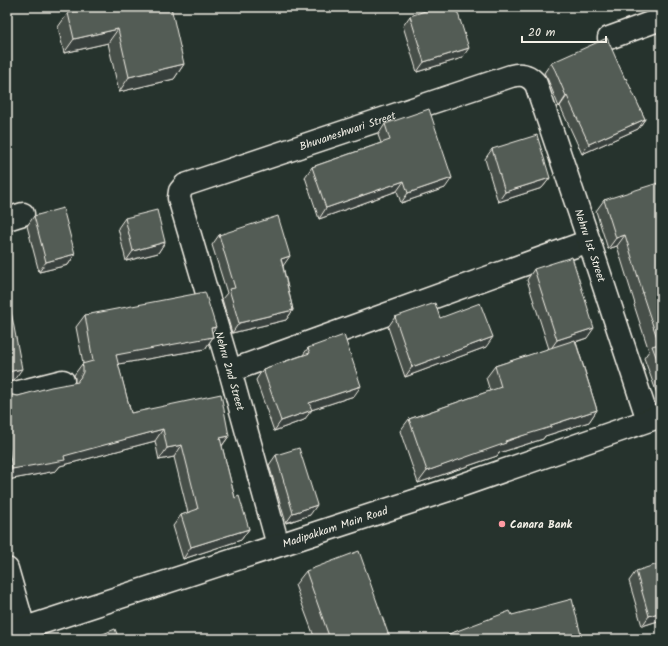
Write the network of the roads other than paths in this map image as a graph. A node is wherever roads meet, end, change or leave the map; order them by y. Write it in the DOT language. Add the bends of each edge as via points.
graph roads {
  1 [pos="661,19"];
  2 [pos="609,38"];
  3 [pos="524,75"];
  4 [pos="179,198"];
  5 [pos="589,241"];
  6 [pos="230,371"];
  7 [pos="63,381"];
  8 [pos="7,395"];
  9 [pos="655,418"];
  10 [pos="278,545"];
  11 [pos="7,569"];
  12 [pos="16,631"];
  1 -- 2 [label="street"];
  3 -- 4 [label="street, Bhuvaneshwari Street" via="511,76 185,186 180,191"];
  3 -- 5 [label="street, Nehru 1st Street" via="536,84"];
  4 -- 6 [label="street, Nehru 2nd Street"];
  5 -- 6 [label="street"];
  5 -- 9 [label="street, Nehru 1st Street"];
  6 -- 10 [label="street, Nehru 2nd Street"];
  7 -- 8 [label="street"];
  9 -- 10 [label="street, Madipakkam Main Road" via="448,490"];
  10 -- 12 [label="street, Madipakkam Main Road"];
  11 -- 12 [label="street"];
}
